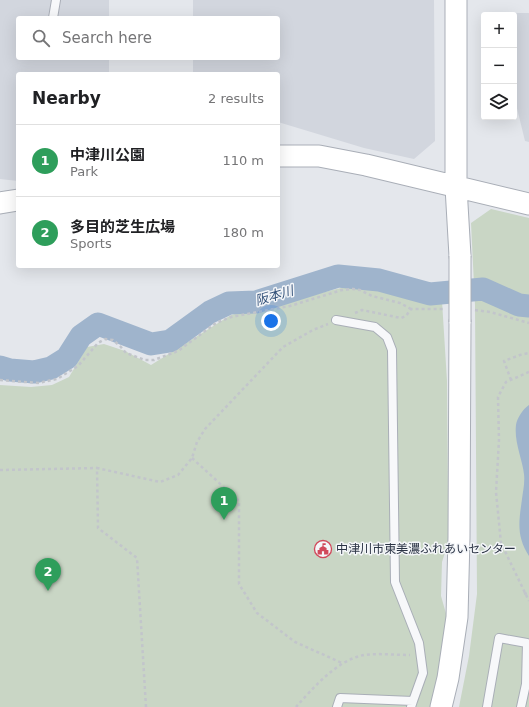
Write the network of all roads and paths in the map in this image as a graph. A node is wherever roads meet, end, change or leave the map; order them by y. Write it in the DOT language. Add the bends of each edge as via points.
graph roads {
  1 [pos="56,0"];
  2 [pos="456,0"];
  3 [pos="52,16"];
  4 [pos="280,156"];
  5 [pos="456,186"];
  6 [pos="16,200"];
  7 [pos="0,203"];
  8 [pos="529,204"];
  9 [pos="411,309"];
  10 [pos="460,314"];
  11 [pos="336,320"];
  12 [pos="529,323"];
  13 [pos="529,353"];
  14 [pos="529,372"];
  15 [pos="0,380"];
  16 [pos="511,380"];
  17 [pos="192,458"];
  18 [pos="97,468"];
  19 [pos="0,470"];
  20 [pos="529,592"];
  21 [pos="524,594"];
  22 [pos="529,601"];
  23 [pos="421,655"];
  24 [pos="342,663"];
  25 [pos="373,703"];
  26 [pos="412,704"];
  27 [pos="146,707"];
  28 [pos="296,707"];
  29 [pos="337,707"];
  30 [pos="441,707"];
  31 [pos="487,707"];
  32 [pos="521,707"];
  1 -- 3 [label="lane"];
  2 -- 5 [label="street"];
  4 -- 5 [label="street" via="318,156"];
  5 -- 8 [label="street"];
  5 -- 10 [label="street, bridge"];
  6 -- 7 [label="street"];
  9 -- 10 [label="path"];
  9 -- 11 [label="path" via="401,318 362,310"];
  9 -- 15 [label="path" via="360,290 342,290 290,306 231,317 216,323 178,351 154,360 145,360 126,353 113,340 105,339 98,342 78,366 57,379 38,383"];
  10 -- 12 [label="path" via="490,312"];
  10 -- 30 [label="street" via="457,617"];
  11 -- 17 [label="path" via="283,348 205,429 196,442"];
  11 -- 23 [label="lane" via="376,327 387,337 392,350 395,582 420,643"];
  13 -- 16 [label="path" via="504,361"];
  14 -- 16 [label="path"];
  16 -- 21 [label="path" via="506,382 498,397 496,492 501,543"];
  17 -- 18 [label="path" via="178,475 160,482"];
  17 -- 24 [label="path" via="239,501 238,584 257,613 295,642"];
  18 -- 19 [label="path"];
  18 -- 27 [label="path" via="98,528 137,558"];
  20 -- 21 [label="path"];
  21 -- 22 [label="path"];
  23 -- 24 [label="path" via="364,656"];
  23 -- 26 [label="lane" via="422,673"];
  24 -- 28 [label="path"];
  25 -- 26 [label="lane"];
  25 -- 29 [label="lane" via="340,698"];
  31 -- 32 [label="lane" via="499,638 527,643 526,684"];
}
